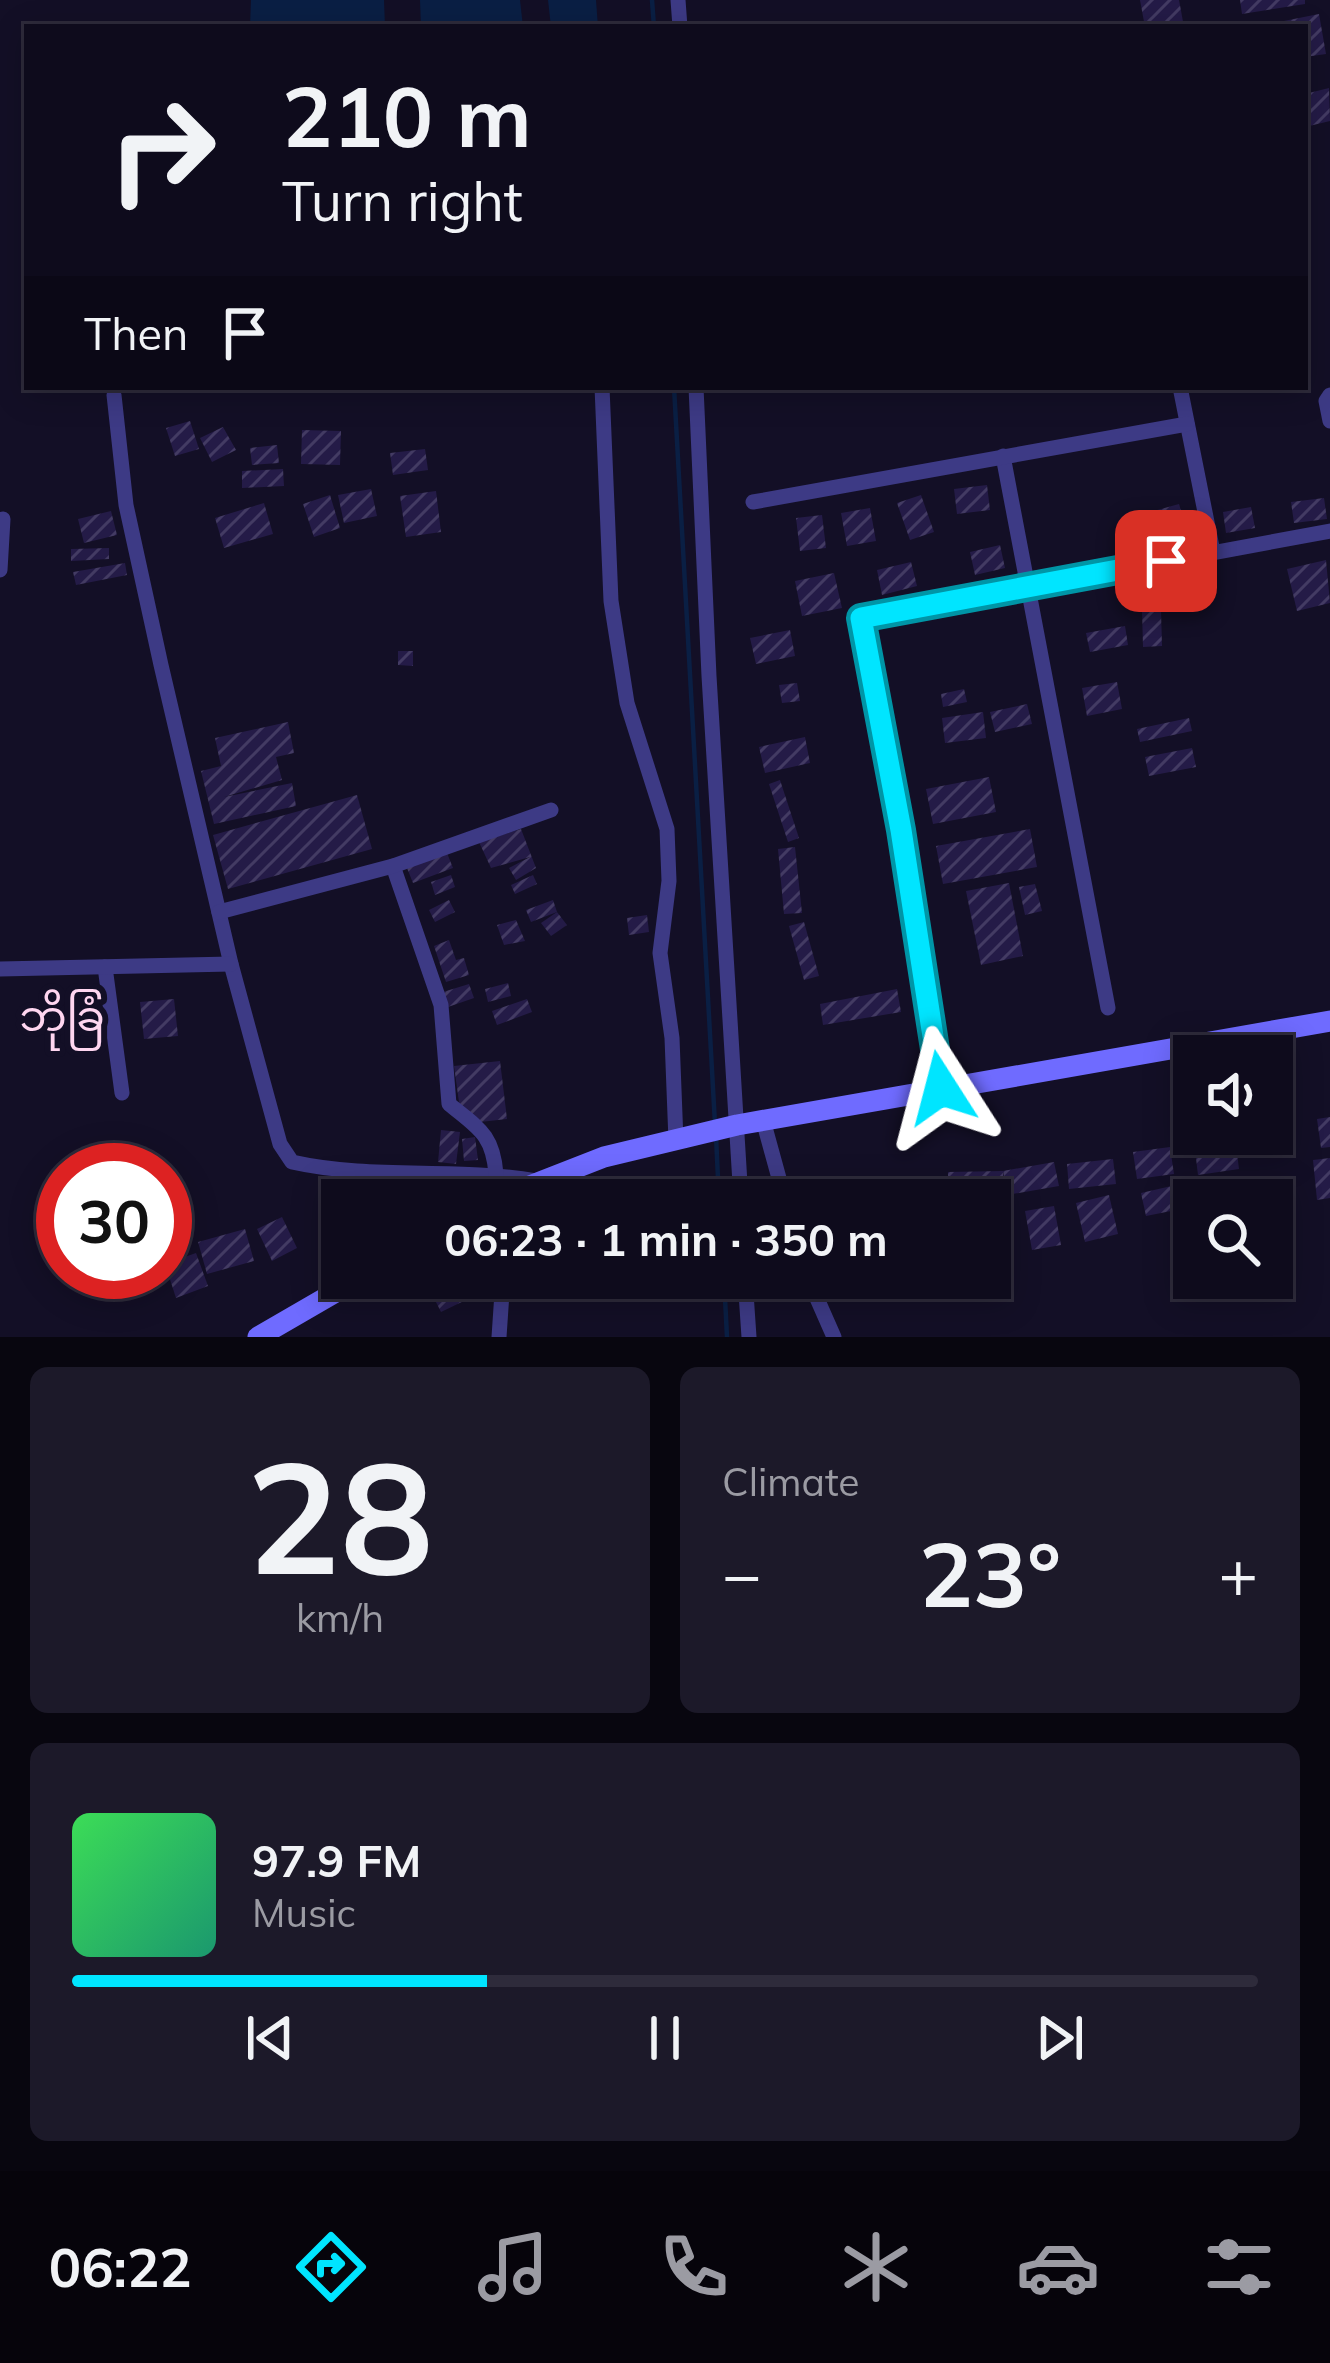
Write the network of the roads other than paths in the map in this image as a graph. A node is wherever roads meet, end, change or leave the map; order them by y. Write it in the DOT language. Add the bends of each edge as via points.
graph roads {
  1 [pos="602,390"];
  2 [pos="696,390"];
  3 [pos="1181,390"];
  4 [pos="114,395"];
  5 [pos="1330,395"];
  6 [pos="1330,421"];
  7 [pos="1187,424"];
  8 [pos="1004,456"];
  9 [pos="753,502"];
  10 [pos="3,519"];
  11 [pos="1330,531"];
  12 [pos="1213,552"];
  13 [pos="0,570"];
  14 [pos="1026,586"];
  15 [pos="551,809"];
  16 [pos="393,866"];
  17 [pos="219,912"];
  18 [pos="230,964"];
  19 [pos="105,967"];
  20 [pos="0,969"];
  21 [pos="1108,1008"];
  22 [pos="1330,1021"];
  23 [pos="941,1088"];
  24 [pos="122,1093"];
  25 [pos="763,1120"];
  26 [pos="737,1125"];
  27 [pos="676,1141"];
  28 [pos="396,1179"];
  29 [pos="497,1179"];
  30 [pos="542,1179"];
  31 [pos="740,1179"];
  32 [pos="778,1179"];
  33 [pos="323,1299"];
  34 [pos="502,1299"];
  35 [pos="747,1299"];
  36 [pos="817,1299"];
  37 [pos="258,1337"];
  38 [pos="499,1337"];
  39 [pos="748,1337"];
  40 [pos="834,1337"];
  1 -- 27 [label="street" via="610,601 627,703 667,829 660,953"];
  2 -- 26 [label="street"];
  3 -- 7 [label="street"];
  4 -- 17 [label="street" via="126,505"];
  5 -- 6 [label="street"];
  7 -- 8 [label="street"];
  7 -- 12 [label="street"];
  8 -- 9 [label="street"];
  8 -- 14 [label="street"];
  10 -- 13 [label="street"];
  11 -- 12 [label="street"];
  12 -- 14 [label="street"];
  14 -- 21 [label="street"];
  14 -- 23 [label="street" via="861,618"];
  15 -- 16 [label="street"];
  16 -- 17 [label="street"];
  16 -- 29 [label="street" via="441,1005 449,1104 487,1135"];
  17 -- 18 [label="street"];
  18 -- 19 [label="street"];
  18 -- 28 [label="street" via="280,1144 292,1162"];
  19 -- 20 [label="street"];
  19 -- 24 [label="street"];
  22 -- 23 [label="street"];
  23 -- 25 [label="street"];
  25 -- 26 [label="street"];
  25 -- 32 [label="street"];
  26 -- 27 [label="street"];
  26 -- 31 [label="street"];
  27 -- 30 [label="street"];
  33 -- 37 [label="street"];
  34 -- 38 [label="street"];
  35 -- 39 [label="street"];
  36 -- 40 [label="street"];
}
